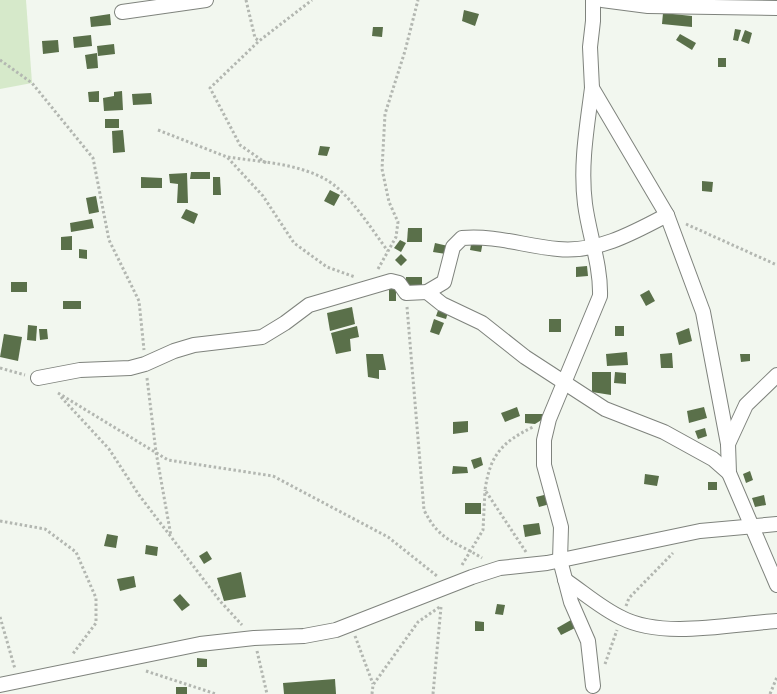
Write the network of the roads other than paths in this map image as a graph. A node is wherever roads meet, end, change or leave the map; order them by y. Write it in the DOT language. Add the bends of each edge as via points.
graph roads {
  1 [pos="206,0"];
  2 [pos="593,0"];
  3 [pos="602,0"];
  4 [pos="777,8"];
  5 [pos="122,12"];
  6 [pos="592,88"];
  7 [pos="666,216"];
  8 [pos="594,247"];
  9 [pos="427,292"];
  10 [pos="777,375"];
  11 [pos="38,378"];
  12 [pos="563,383"];
  13 [pos="728,444"];
  14 [pos="729,473"];
  15 [pos="777,524"];
  16 [pos="750,525"];
  17 [pos="560,560"];
  18 [pos="564,580"];
  19 [pos="777,585"];
  20 [pos="777,621"];
  21 [pos="0,685"];
  22 [pos="593,686"];
  1 -- 5 [label="street"];
  2 -- 6 [label="street"];
  3 -- 4 [label="street" via="648,6"];
  6 -- 7 [label="street"];
  6 -- 8 [label="street" via="582,174"];
  7 -- 8 [label="street" via="631,234"];
  7 -- 13 [label="street" via="703,312"];
  8 -- 9 [label="street" via="557,249 491,237 462,238 453,247 444,282"];
  8 -- 12 [label="street" via="600,296"];
  9 -- 11 [label="street" via="406,293 395,281 309,305 262,336 194,345 130,368 80,370"];
  9 -- 12 [label="street" via="442,304 482,323"];
  10 -- 13 [label="street" via="746,405"];
  12 -- 14 [label="street" via="605,409 664,432 713,459"];
  12 -- 17 [label="street" via="544,440 544,465 561,527"];
  13 -- 14 [label="street"];
  14 -- 16 [label="street"];
  15 -- 16 [label="street"];
  16 -- 17 [label="street" via="700,530"];
  16 -- 19 [label="street"];
  17 -- 18 [label="street"];
  17 -- 21 [label="street" via="500,568 351,624 304,636 200,644"];
  18 -- 20 [label="street" via="621,618 646,627"];
  18 -- 22 [label="street" via="588,641"];
}
